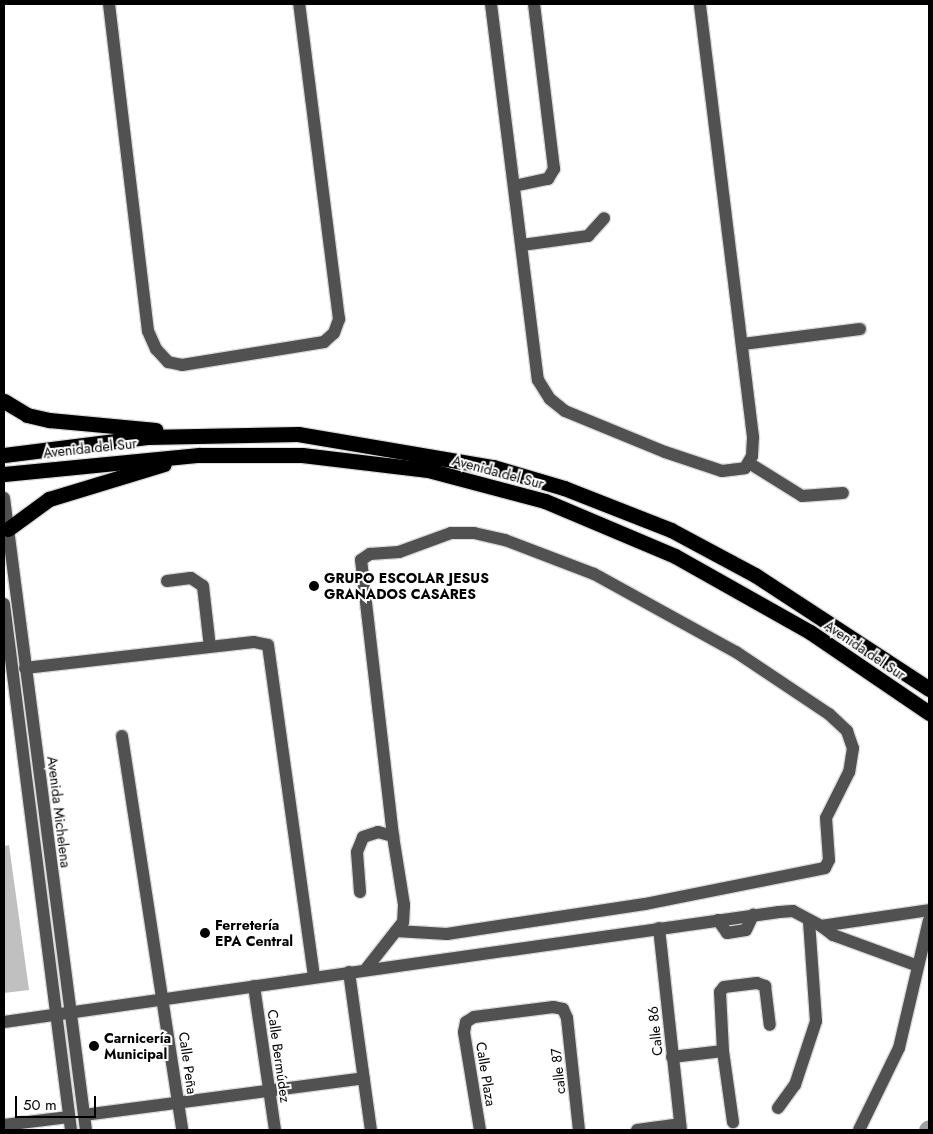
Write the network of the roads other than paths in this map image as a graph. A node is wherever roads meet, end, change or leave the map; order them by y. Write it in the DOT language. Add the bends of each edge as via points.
graph roads {
  1 [pos="109,4"];
  2 [pos="299,4"];
  3 [pos="491,4"];
  4 [pos="534,4"];
  5 [pos="700,4"];
  6 [pos="514,186"];
  7 [pos="604,218"];
  8 [pos="522,246"];
  9 [pos="860,329"];
  10 [pos="742,344"];
  11 [pos="4,400"];
  12 [pos="199,434"];
  13 [pos="9,454"];
  14 [pos="199,455"];
  15 [pos="749,463"];
  16 [pos="10,473"];
  17 [pos="843,493"];
  18 [pos="4,498"];
  19 [pos="8,530"];
  20 [pos="167,581"];
  21 [pos="4,604"];
  22 [pos="210,647"];
  23 [pos="8,660"];
  24 [pos="25,668"];
  25 [pos="929,689"];
  26 [pos="929,714"];
  27 [pos="122,736"];
  28 [pos="393,836"];
  29 [pos="360,892"];
  30 [pos="929,910"];
  31 [pos="929,920"];
  32 [pos="815,924"];
  33 [pos="658,928"];
  34 [pos="396,931"];
  35 [pos="918,966"];
  36 [pos="366,969"];
  37 [pos="349,972"];
  38 [pos="314,977"];
  39 [pos="254,986"];
  40 [pos="164,1000"];
  41 [pos="563,1009"];
  42 [pos="70,1012"];
  43 [pos="56,1014"];
  44 [pos="4,1022"];
  45 [pos="770,1025"];
  46 [pos="723,1051"];
  47 [pos="672,1057"];
  48 [pos="364,1078"];
  49 [pos="269,1092"];
  50 [pos="178,1103"];
  51 [pos="778,1108"];
  52 [pos="84,1115"];
  53 [pos="70,1117"];
  54 [pos="733,1122"];
  55 [pos="4,1126"];
  56 [pos="681,1127"];
  57 [pos="71,1130"];
  58 [pos="86,1130"];
  59 [pos="182,1130"];
  60 [pos="275,1130"];
  61 [pos="371,1130"];
  62 [pos="480,1130"];
  63 [pos="579,1130"];
  64 [pos="637,1130"];
  65 [pos="860,1130"];
  1 -- 2 [label="street" via="148,331 156,349 168,362 182,365 324,342 334,333 339,319"];
  3 -- 6 [label="street"];
  4 -- 6 [label="street" via="554,170 548,179"];
  5 -- 10 [label="street"];
  6 -- 8 [label="street"];
  7 -- 8 [label="street" via="588,236"];
  8 -- 15 [label="street" via="538,380 550,399 565,411 722,471 745,468"];
  9 -- 10 [label="street"];
  10 -- 15 [label="street" via="753,437"];
  11 -- 12 [label="highway" via="27,415 49,420"];
  12 -- 13 [label="highway, Avenida del Sur"];
  12 -- 25 [label="highway, Avenida del Sur" via="338,438 493,467 564,488 671,530 755,574"];
  14 -- 16 [label="highway, Avenida del Sur"];
  14 -- 19 [label="highway" via="111,477 50,499"];
  14 -- 26 [label="highway, Avenida del Sur" via="302,454 428,470 544,501 675,556 810,632"];
  15 -- 17 [label="street" via="802,496"];
  18 -- 19 [label="street, Avenida Michelena"];
  19 -- 24 [label="street, Avenida Michelena"];
  20 -- 22 [label="street" via="191,578 202,586"];
  21 -- 23 [label="street, Avenida Michelena"];
  22 -- 24 [label="street"];
  22 -- 38 [label="street" via="254,642 268,645 273,659"];
  23 -- 43 [label="street, Avenida Michelena"];
  24 -- 42 [label="street, Avenida Michelena"];
  27 -- 40 [label="street, Calle Peña"];
  28 -- 29 [label="street" via="378,832 363,837 357,852"];
  28 -- 34 [label="street" via="404,905 402,922"];
  28 -- 34 [label="street" via="361,560 370,554 399,552 451,533 474,533 505,540 594,574 736,652 829,714 847,731 853,748 849,772 826,818 829,860 825,868 646,904 448,934"];
  30 -- 32 [label="street"];
  31 -- 35 [label="street"];
  32 -- 33 [label="street" via="793,911"];
  32 -- 35 [label="street" via="833,935"];
  32 -- 51 [label="street" via="816,1021 795,1085"];
  33 -- 36 [label="street"];
  33 -- 47 [label="street, Calle 86"];
  34 -- 36 [label="street"];
  35 -- 65 [label="street" via="899,1048"];
  36 -- 37 [label="street"];
  37 -- 38 [label="street"];
  37 -- 48 [label="street"];
  38 -- 39 [label="street"];
  39 -- 40 [label="street"];
  39 -- 49 [label="street, Calle Bermúdez"];
  40 -- 42 [label="street"];
  40 -- 50 [label="street, Calle Peña"];
  41 -- 62 [label="street, Calle Plaza" via="553,1007 474,1017 466,1022 464,1032"];
  41 -- 63 [label="street, calle 87"];
  42 -- 43 [label="street"];
  42 -- 52 [label="street, Avenida Michelena"];
  43 -- 44 [label="street"];
  43 -- 53 [label="street, Avenida Michelena"];
  45 -- 46 [label="street" via="765,986 757,983 724,987 720,992"];
  46 -- 47 [label="street"];
  46 -- 54 [label="street"];
  47 -- 56 [label="street, Calle 86"];
  48 -- 49 [label="street"];
  48 -- 61 [label="street"];
  49 -- 50 [label="street"];
  49 -- 60 [label="street, Calle Bermúdez"];
  50 -- 52 [label="street"];
  50 -- 59 [label="street, Calle Peña"];
  52 -- 58 [label="street, Avenida Michelena"];
  53 -- 55 [label="street"];
  53 -- 57 [label="street, Avenida Michelena"];
  56 -- 64 [label="street"];
}
